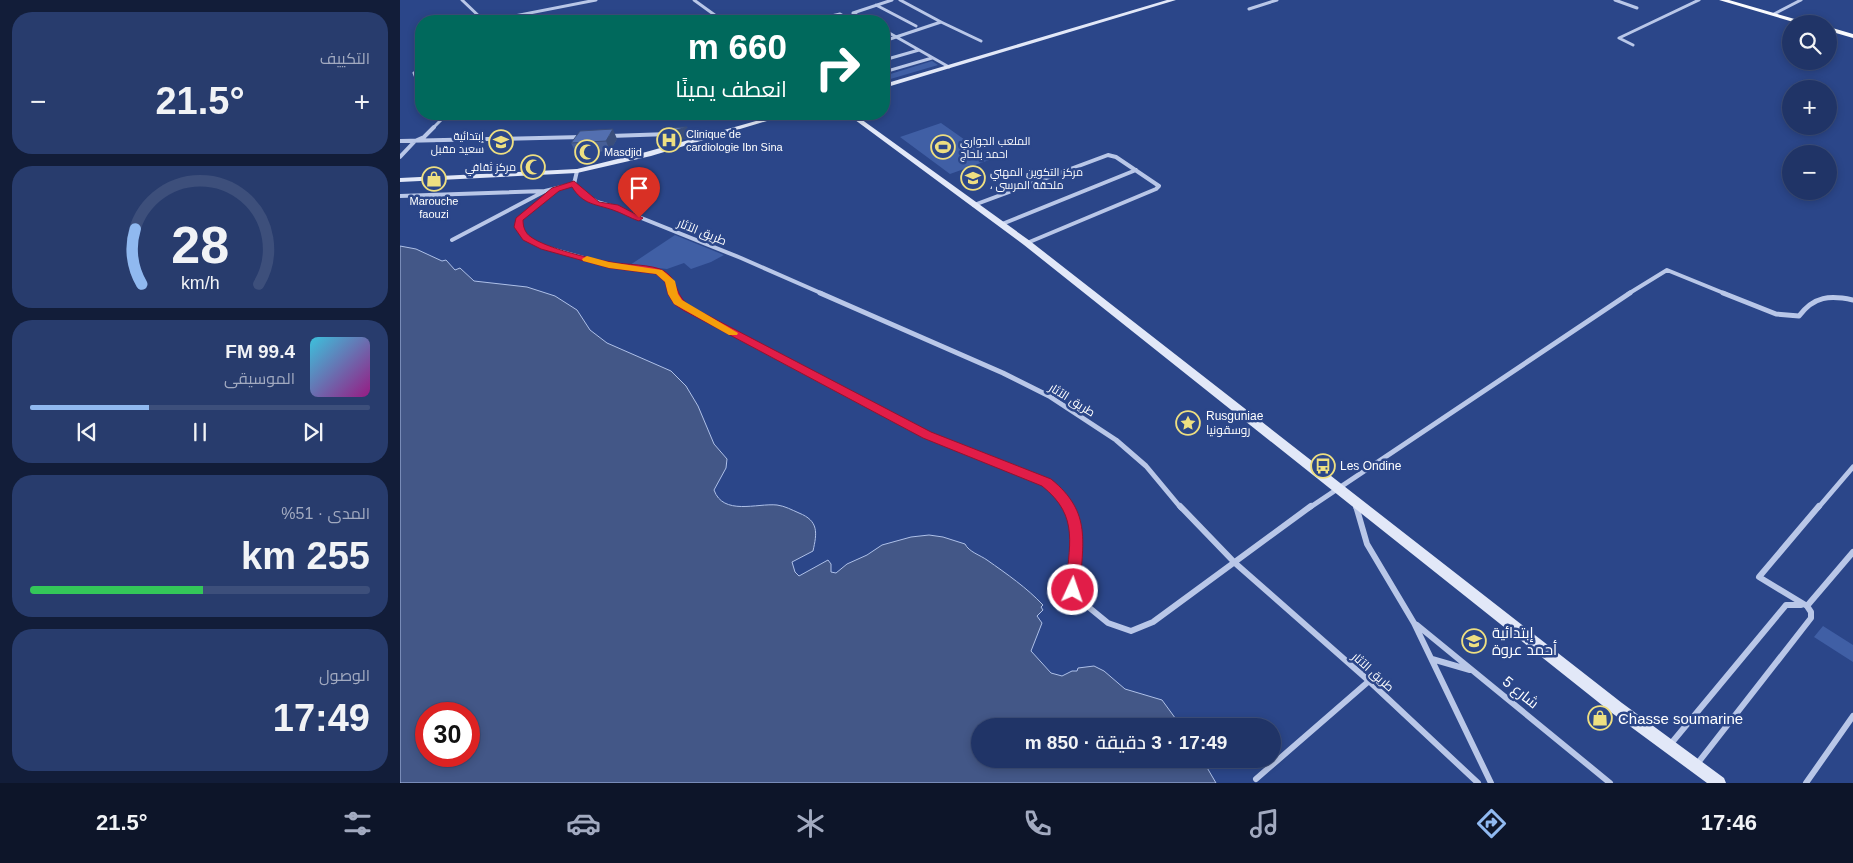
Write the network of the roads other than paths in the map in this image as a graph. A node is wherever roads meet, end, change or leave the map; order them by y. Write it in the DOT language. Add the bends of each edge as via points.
graph roads {
  1 [pos="462,0"];
  2 [pos="596,0"];
  3 [pos="694,0"];
  4 [pos="892,0"];
  5 [pos="900,0"];
  6 [pos="1173,0"];
  7 [pos="1277,0"];
  8 [pos="1615,0"];
  9 [pos="1699,0"];
  10 [pos="1722,0"];
  11 [pos="1802,0"];
  12 [pos="876,5"];
  13 [pos="1637,8"];
  14 [pos="1249,9"];
  15 [pos="1774,14"];
  16 [pos="478,15"];
  17 [pos="519,15"];
  18 [pos="715,15"];
  19 [pos="857,15"];
  20 [pos="1782,16"];
  21 [pos="942,22"];
  22 [pos="916,26"];
  23 [pos="1837,31"];
  24 [pos="890,34"];
  25 [pos="1853,36"];
  26 [pos="896,37"];
  27 [pos="890,39"];
  28 [pos="981,41"];
  29 [pos="1633,46"];
  30 [pos="919,50"];
  31 [pos="890,58"];
  32 [pos="932,58"];
  33 [pos="949,67"];
  34 [pos="890,70"];
  35 [pos="890,83"];
  36 [pos="441,120"];
  37 [pos="766,120"];
  38 [pos="858,120"];
  39 [pos="720,133"];
  40 [pos="671,134"];
  41 [pos="681,134"];
  42 [pos="583,136"];
  43 [pos="602,136"];
  44 [pos="400,141"];
  45 [pos="416,141"];
  46 [pos="400,157"];
  47 [pos="1136,170"];
  48 [pos="577,171"];
  49 [pos="400,180"];
  50 [pos="574,184"];
  51 [pos="545,191"];
  52 [pos="554,192"];
  53 [pos="400,196"];
  54 [pos="974,205"];
  55 [pos="1002,224"];
  56 [pos="452,240"];
  57 [pos="1027,243"];
  58 [pos="1853,300"];
  59 [pos="1853,467"];
  60 [pos="1336,488"];
  61 [pos="1354,502"];
  62 [pos="1853,552"];
  63 [pos="1235,563"];
  64 [pos="1807,606"];
  65 [pos="1414,623"];
  66 [pos="1432,659"];
  67 [pos="1473,671"];
  68 [pos="1369,682"];
  69 [pos="1853,716"];
  70 [pos="1669,746"];
  71 [pos="1696,766"];
  72 [pos="1256,778"];
  73 [pos="1478,783"];
  74 [pos="1491,783"];
  75 [pos="1610,783"];
  76 [pos="1719,783"];
  77 [pos="1806,783"];
  1 -- 16 [label="street"];
  2 -- 17 [label="street"];
  3 -- 18 [label="street"];
  4 -- 12 [label="street"];
  5 -- 21 [label="street"];
  6 -- 33 [label="main road"];
  7 -- 14 [label="street"];
  8 -- 13 [label="street"];
  9 -- 29 [label="street" via="1619,38"];
  10 -- 15 [label="main road"];
  11 -- 15 [label="street"];
  12 -- 19 [label="street" via="853,13"];
  12 -- 22 [label="street"];
  15 -- 20 [label="main road"];
  21 -- 26 [label="street"];
  21 -- 28 [label="street"];
  23 -- 25 [label="main road"];
  24 -- 26 [label="street"];
  26 -- 27 [label="street"];
  26 -- 30 [label="street"];
  30 -- 31 [label="street"];
  30 -- 32 [label="street"];
  32 -- 33 [label="street"];
  32 -- 34 [label="street"];
  33 -- 35 [label="main road"];
  36 -- 45 [label="street"];
  37 -- 39 [label="main road"];
  38 -- 54 [label="main road"];
  39 -- 41 [label="street"];
  39 -- 48 [label="main road"];
  40 -- 43 [label="street"];
  42 -- 45 [label="street"];
  44 -- 45 [label="street"];
  45 -- 46 [label="street"];
  47 -- 54 [label="street" via="1116,157 1099,156"];
  47 -- 55 [label="street"];
  47 -- 57 [label="street" via="1159,186"];
  48 -- 49 [label="main road"];
  48 -- 50 [label="street"];
  50 -- 52 [label="street"];
  50 -- 63 [label="street, طريق الآثار" via="596,204 614,207 741,258 1049,396 1116,440 1146,466 1184,512"];
  51 -- 52 [label="street"];
  51 -- 53 [label="street"];
  51 -- 56 [label="street"];
  52 -- 63 [label="street" via="519,220 519,227 526,238 544,247 591,260 659,272 670,281 678,302 687,308 927,435 1047,483 1061,494 1076,523 1075,596 1110,624 1132,631 1142,628"];
  54 -- 55 [label="main road"];
  55 -- 57 [label="main road"];
  57 -- 60 [label="main road"];
  58 -- 60 [label="street" via="1826,295 1799,316 1776,314 1668,270 1663,271"];
  59 -- 64 [label="street" via="1759,577"];
  60 -- 61 [label="main road"];
  60 -- 63 [label="street"];
  61 -- 65 [label="street" via="1366,544"];
  61 -- 70 [label="main road"];
  62 -- 64 [label="street"];
  63 -- 68 [label="street, طريق الآثار"];
  64 -- 70 [label="street" via="1786,605"];
  64 -- 71 [label="street" via="1811,618"];
  65 -- 66 [label="street"];
  65 -- 67 [label="street, شارع 5"];
  66 -- 67 [label="street"];
  66 -- 74 [label="street"];
  67 -- 75 [label="street, شارع 5"];
  68 -- 72 [label="street"];
  68 -- 73 [label="street, طريق الآثار"];
  69 -- 77 [label="street"];
  70 -- 71 [label="main road"];
  71 -- 76 [label="main road"];
}
